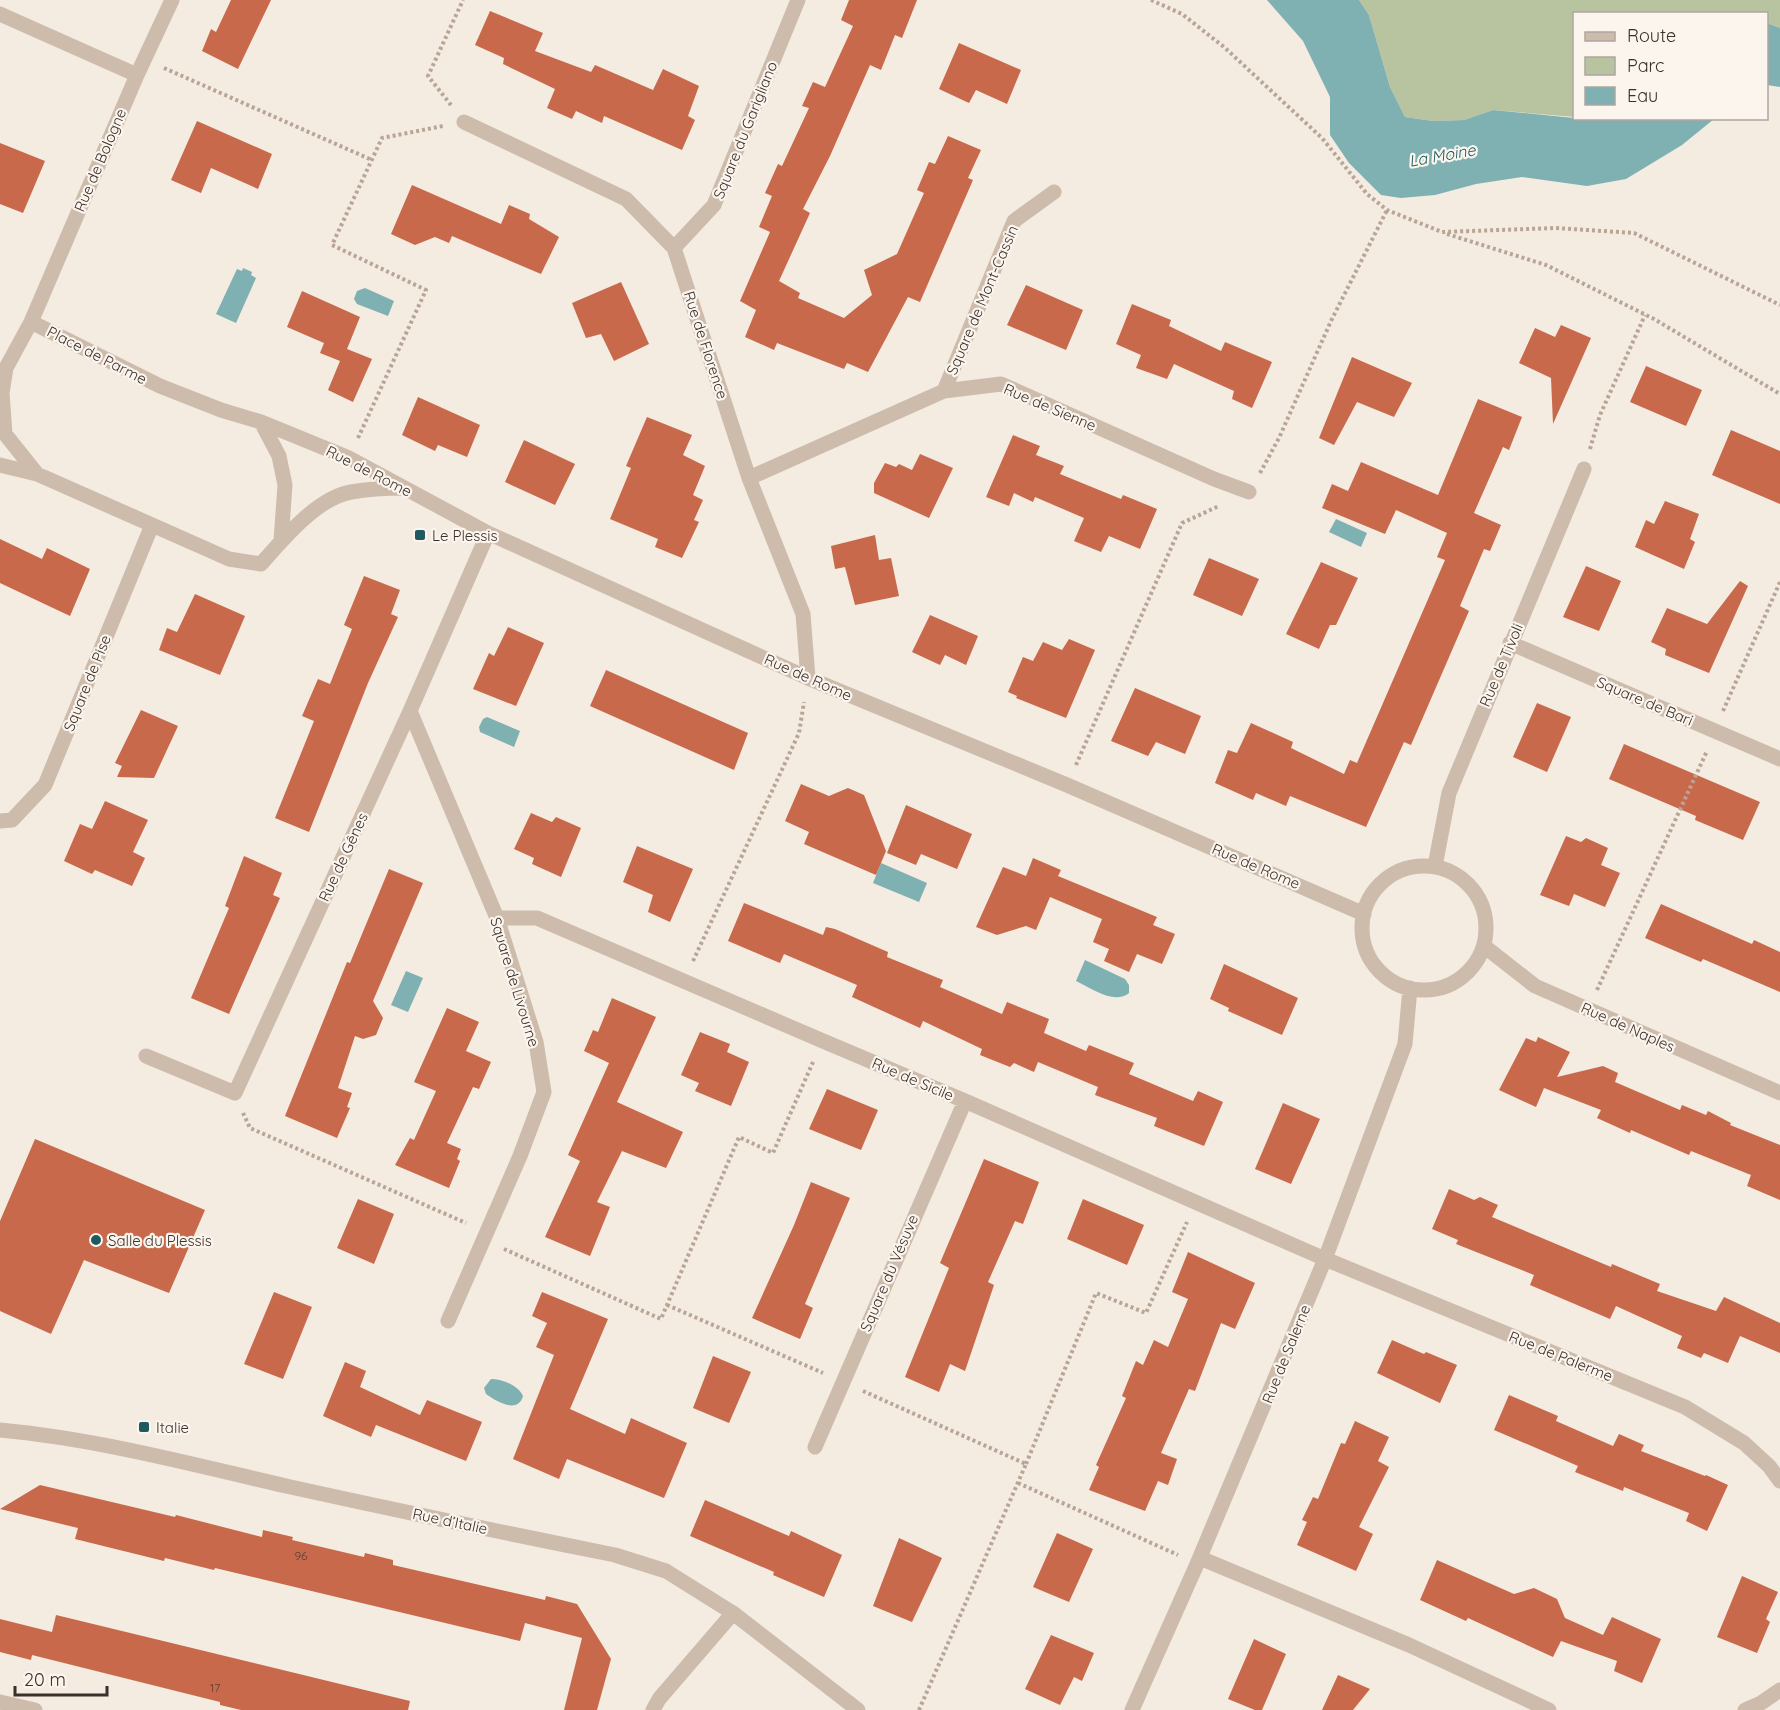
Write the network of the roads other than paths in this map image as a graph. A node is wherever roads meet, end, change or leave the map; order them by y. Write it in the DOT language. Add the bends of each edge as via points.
graph roads {
  1 [pos="172,0"];
  2 [pos="798,0"];
  3 [pos="0,14"];
  4 [pos="137,75"];
  5 [pos="464,122"];
  6 [pos="1054,192"];
  7 [pos="674,248"];
  8 [pos="31,322"];
  9 [pos="3,370"];
  10 [pos="944,391"];
  11 [pos="261,422"];
  12 [pos="0,465"];
  13 [pos="1584,469"];
  14 [pos="38,474"];
  15 [pos="749,478"];
  16 [pos="404,488"];
  17 [pos="1249,492"];
  18 [pos="152,525"];
  19 [pos="488,533"];
  20 [pos="281,541"];
  21 [pos="1510,643"];
  22 [pos="808,678"];
  23 [pos="410,711"];
  24 [pos="1780,759"];
  25 [pos="0,821"];
  26 [pos="1435,867"];
  27 [pos="1364,914"];
  28 [pos="496,918"];
  29 [pos="1484,946"];
  30 [pos="1410,988"];
  31 [pos="146,1056"];
  32 [pos="1780,1093"];
  33 [pos="965,1101"];
  34 [pos="1325,1259"];
  35 [pos="448,1321"];
  36 [pos="0,1430"];
  37 [pos="815,1447"];
  38 [pos="1780,1482"];
  39 [pos="1198,1561"];
  40 [pos="733,1613"];
  41 [pos="1780,1690"];
  42 [pos="0,1702"];
  43 [pos="35,1710"];
  44 [pos="653,1710"];
  45 [pos="858,1710"];
  46 [pos="1132,1710"];
  47 [pos="1549,1710"];
  48 [pos="1745,1710"];
  1 -- 4 [label="street, Rue de Bologne"];
  2 -- 7 [label="street, Square du Garigliano" via="714,205"];
  3 -- 4 [label="street"];
  4 -- 8 [label="street, Rue de Bologne"];
  5 -- 7 [label="street, Rue de Florence" via="626,199"];
  6 -- 10 [label="street, Square de Mont-Cassin" via="1014,221"];
  7 -- 15 [label="street, Rue de Florence"];
  8 -- 9 [label="street, Place de Parme"];
  8 -- 11 [label="street, Place de Parme" via="160,386"];
  9 -- 14 [label="street, Place de Parme" via="5,434"];
  10 -- 15 [label="street, Rue de Sienne"];
  10 -- 17 [label="street, Rue de Sienne" via="1001,384"];
  11 -- 16 [label="street, Rue de Rome" via="349,458"];
  11 -- 20 [label="street" via="279,456 285,485"];
  12 -- 14 [label="street"];
  13 -- 21 [label="street, Rue de Tivoli"];
  14 -- 18 [label="street, Place de Parme"];
  15 -- 22 [label="street, Rue de Florence" via="803,614"];
  16 -- 19 [label="street, Rue de Rome"];
  16 -- 20 [label="street, Place de Parme" via="349,492 323,503"];
  18 -- 20 [label="street, Place de Parme" via="230,559 261,564"];
  18 -- 25 [label="street, Square de Pise" via="45,785 12,820"];
  19 -- 22 [label="street, Rue de Rome"];
  19 -- 23 [label="street, Rue de Gênes"];
  21 -- 24 [label="street, Square de Bari"];
  21 -- 26 [label="street, Rue de Tivoli" via="1449,793"];
  22 -- 27 [label="street, Rue de Rome"];
  23 -- 28 [label="street, Square de Livourne"];
  23 -- 31 [label="street, Rue de Gênes" via="235,1093"];
  26 -- 27 [label="street" via="1416,866 1390,877 1371,897"];
  26 -- 29 [label="street" via="1455,873 1472,887 1485,915"];
  27 -- 30 [label="street" via="1367,952 1377,969"];
  28 -- 33 [label="street, Rue de Sicile" via="537,918"];
  28 -- 35 [label="street, Square de Livourne" via="536,1042 544,1092"];
  29 -- 30 [label="street" via="1476,963 1447,986 1429,990"];
  29 -- 32 [label="street, Rue de Naples" via="1535,986"];
  30 -- 34 [label="street, Rue de Salerne" via="1406,1044"];
  33 -- 34 [label="street, Rue de Sicile"];
  33 -- 37 [label="street, Square du Vésuve"];
  34 -- 38 [label="street, Rue de Palerme" via="1684,1407 1744,1443"];
  34 -- 39 [label="street, Rue de Salerne"];
  36 -- 40 [label="street, Rue d’Italie" via="104,1444 615,1556 666,1570"];
  39 -- 46 [label="street, Rue de Salerne"];
  39 -- 47 [label="street" via="1409,1645"];
  40 -- 44 [label="street"];
  40 -- 45 [label="street, Rue d’Italie"];
  41 -- 48 [label="street"];
  42 -- 43 [label="street"];
}
